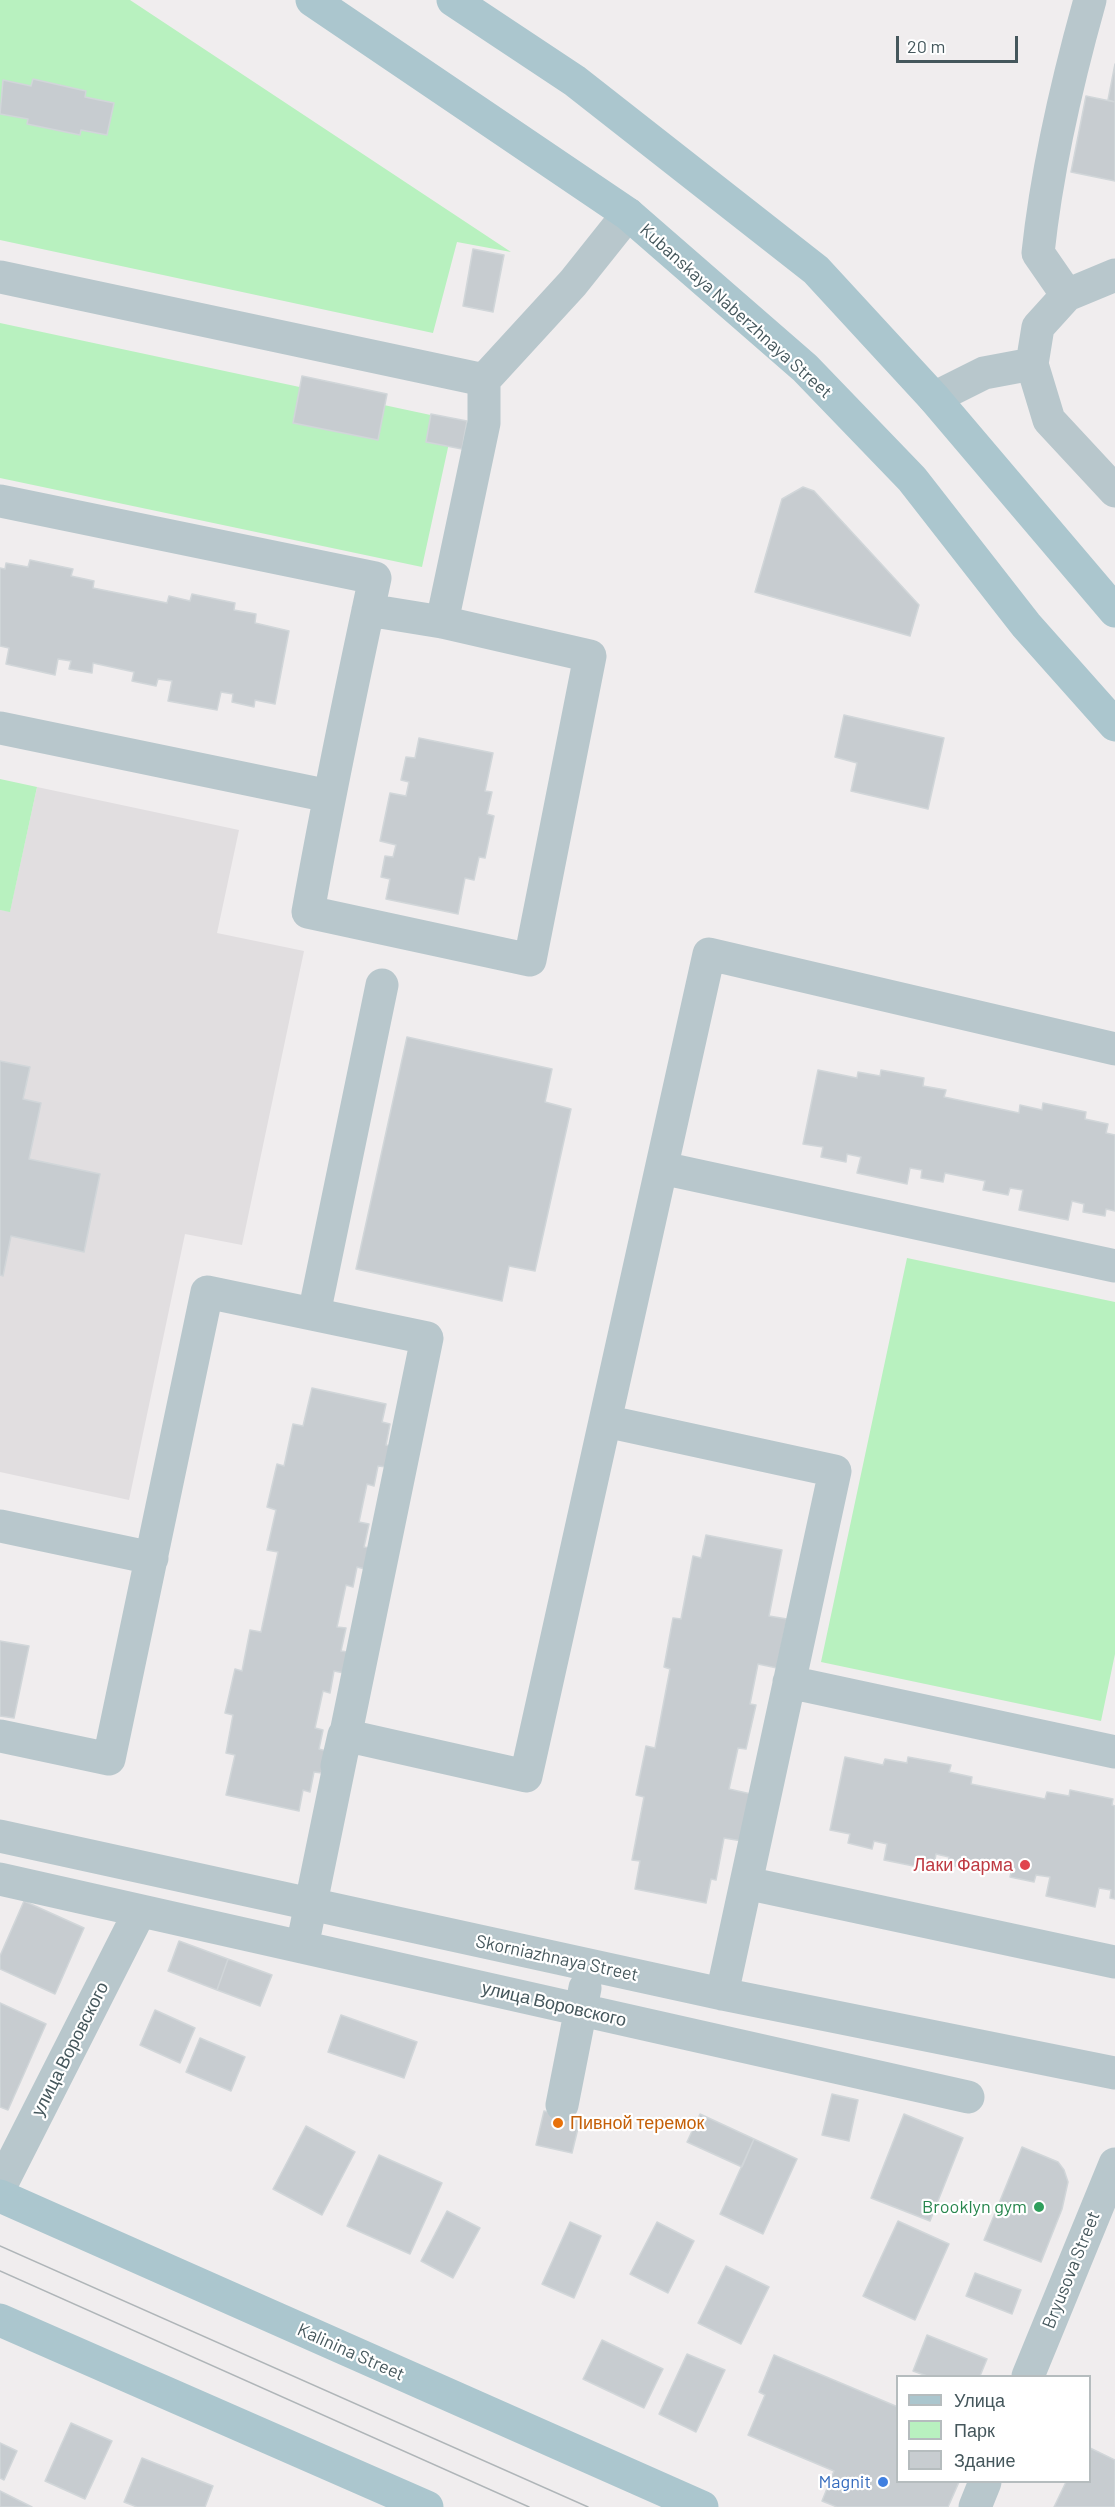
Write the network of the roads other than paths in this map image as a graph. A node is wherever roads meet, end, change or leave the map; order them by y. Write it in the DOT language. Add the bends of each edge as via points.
graph roads {
  1 [pos="312,0"];
  2 [pos="453,0"];
  3 [pos="1090,0"];
  4 [pos="628,214"];
  5 [pos="1115,275"];
  6 [pos="0,277"];
  7 [pos="1067,295"];
  8 [pos="1032,364"];
  9 [pos="484,380"];
  10 [pos="934,398"];
  11 [pos="1115,491"];
  12 [pos="0,501"];
  13 [pos="368,610"];
  14 [pos="1115,611"];
  15 [pos="442,622"];
  16 [pos="1115,724"];
  17 [pos="0,728"];
  18 [pos="329,796"];
  19 [pos="382,985"];
  20 [pos="1115,1049"];
  21 [pos="662,1168"];
  22 [pos="1115,1266"];
  23 [pos="314,1314"];
  24 [pos="605,1421"];
  25 [pos="0,1526"];
  26 [pos="152,1558"];
  27 [pos="789,1682"];
  28 [pos="0,1736"];
  29 [pos="1115,1752"];
  30 [pos="338,1766"];
  31 [pos="0,1836"];
  32 [pos="0,1879"];
  33 [pos="746,1883"];
  34 [pos="310,1905"];
  35 [pos="140,1911"];
  36 [pos="418,1927"];
  37 [pos="302,1947"];
  38 [pos="1115,1962"];
  39 [pos="590,1966"];
  40 [pos="408,1972"];
  41 [pos="722,1994"];
  42 [pos="581,2011"];
  43 [pos="1115,2073"];
  44 [pos="968,2097"];
  45 [pos="562,2104"];
  46 [pos="1115,2164"];
  47 [pos="0,2187"];
  48 [pos="0,2196"];
  49 [pos="0,2320"];
  50 [pos="1028,2375"];
  51 [pos="984,2483"];
  52 [pos="427,2507"];
  53 [pos="702,2507"];
  54 [pos="975,2507"];
  1 -- 4 [label="main road, Kubanskaya Naberzhnaya Street"];
  2 -- 10 [label="main road" via="575,81 816,270"];
  3 -- 7 [label="street" via="1042,215 1038,253"];
  4 -- 9 [label="street" via="573,283"];
  4 -- 16 [label="main road, Kubanskaya Naberzhnaya Street" via="805,368 912,479 1026,625"];
  5 -- 7 [label="street"];
  6 -- 9 [label="street"];
  7 -- 8 [label="street" via="1038,327"];
  8 -- 10 [label="street" via="984,374"];
  8 -- 11 [label="street" via="1049,420"];
  9 -- 15 [label="street" via="484,423"];
  10 -- 14 [label="main road"];
  12 -- 13 [label="street" via="375,578"];
  13 -- 15 [label="street"];
  13 -- 18 [label="street"];
  15 -- 18 [label="street" via="590,656 530,960 308,912"];
  17 -- 18 [label="street"];
  19 -- 23 [label="street"];
  20 -- 21 [label="street" via="709,954"];
  21 -- 22 [label="street"];
  21 -- 24 [label="street"];
  23 -- 26 [label="street" via="207,1292"];
  23 -- 30 [label="street" via="427,1338"];
  24 -- 27 [label="street" via="835,1471"];
  24 -- 30 [label="street" via="526,1776 344,1735"];
  25 -- 26 [label="street"];
  26 -- 28 [label="street" via="110,1759"];
  27 -- 29 [label="street"];
  27 -- 33 [label="street"];
  30 -- 34 [label="street"];
  31 -- 34 [label="street, Skorniazhnaya Street"];
  32 -- 35 [label="street, улица Воровского"];
  33 -- 38 [label="street"];
  33 -- 41 [label="street"];
  34 -- 36 [label="street, Skorniazhnaya Street"];
  34 -- 37 [label="street"];
  35 -- 37 [label="street, улица Воровского"];
  35 -- 47 [label="street, улица Воровского"];
  36 -- 39 [label="street, Skorniazhnaya Street"];
  36 -- 40 [label="street"];
  37 -- 40 [label="street, улица Воровского"];
  39 -- 41 [label="street, Skorniazhnaya Street"];
  39 -- 42 [label="street"];
  40 -- 42 [label="street, улица Воровского"];
  41 -- 43 [label="street, Skorniazhnaya Street"];
  42 -- 44 [label="street, улица Воровского"];
  42 -- 45 [label="street"];
  46 -- 50 [label="street, Bryusova Street"];
  48 -- 53 [label="main road, Kalinina Street"];
  49 -- 52 [label="main road"];
  51 -- 54 [label="street"];
}
